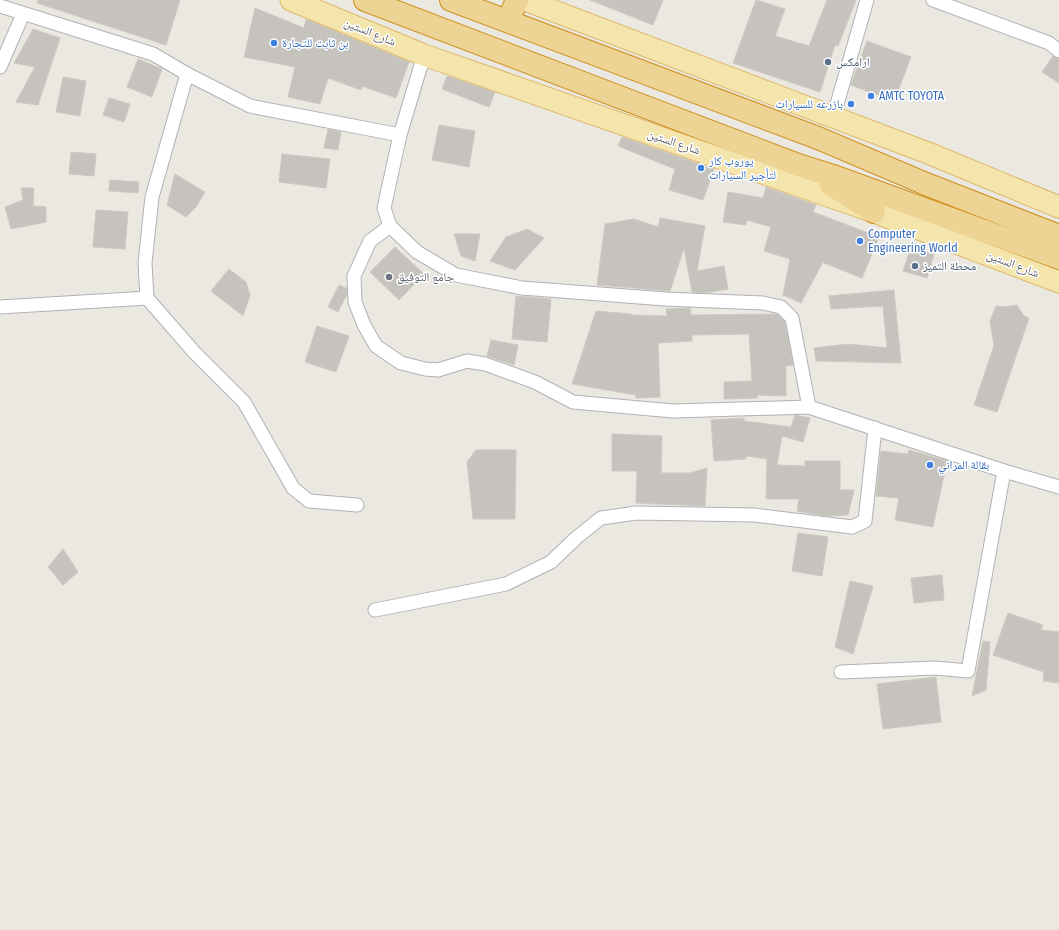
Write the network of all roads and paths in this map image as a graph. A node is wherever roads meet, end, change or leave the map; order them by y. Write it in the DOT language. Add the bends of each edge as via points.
graph roads {
  1 [pos="290,0"];
  2 [pos="365,0"];
  3 [pos="451,0"];
  4 [pos="517,0"];
  5 [pos="525,0"];
  6 [pos="867,0"];
  7 [pos="933,0"];
  8 [pos="0,6"];
  9 [pos="23,14"];
  10 [pos="508,21"];
  11 [pos="1059,51"];
  12 [pos="424,55"];
  13 [pos="0,67"];
  14 [pos="187,74"];
  15 [pos="833,118"];
  16 [pos="400,135"];
  17 [pos="798,165"];
  18 [pos="1059,207"];
  19 [pos="874,212"];
  20 [pos="390,226"];
  21 [pos="1059,236"];
  22 [pos="1059,258"];
  23 [pos="1059,282"];
  24 [pos="147,298"];
  25 [pos="0,307"];
  26 [pos="810,407"];
  27 [pos="875,428"];
  28 [pos="1004,471"];
  29 [pos="1059,487"];
  30 [pos="357,505"];
  31 [pos="375,610"];
  32 [pos="841,672"];
  1 -- 12 [label="main road, شارع الستين"];
  2 -- 17 [label="highway, شارع الستين"];
  3 -- 10 [label="highway"];
  4 -- 10 [label="highway"];
  5 -- 15 [label="main road"];
  6 -- 15 [label="street"];
  7 -- 11 [label="street" via="1049,44"];
  8 -- 9 [label="street"];
  9 -- 13 [label="street"];
  9 -- 14 [label="street" via="153,54"];
  10 -- 21 [label="highway" via="818,138"];
  12 -- 16 [label="street"];
  12 -- 19 [label="main road, شارع الستين"];
  14 -- 16 [label="street" via="250,106"];
  14 -- 24 [label="street" via="152,197 145,263"];
  15 -- 18 [label="main road" via="928,153"];
  16 -- 20 [label="street" via="384,208"];
  17 -- 19 [label="highway"];
  17 -- 22 [label="highway, شارع الستين"];
  19 -- 23 [label="main road, شارع الستين"];
  20 -- 26 [label="street" via="417,252 456,275 522,288 665,299 763,303 781,307 792,318"];
  20 -- 26 [label="street" via="370,241 354,276 355,302 376,346 400,363 438,370 467,361 485,364 535,382 573,402 673,411"];
  24 -- 25 [label="street"];
  24 -- 30 [label="street" via="194,352 244,402 292,488 309,501"];
  26 -- 27 [label="street"];
  27 -- 28 [label="street"];
  27 -- 31 [label="street" via="865,521 859,525 852,527 754,515 636,513 601,518 552,562 506,584"];
  28 -- 29 [label="street"];
  28 -- 32 [label="street" via="968,671 935,668"];
}
